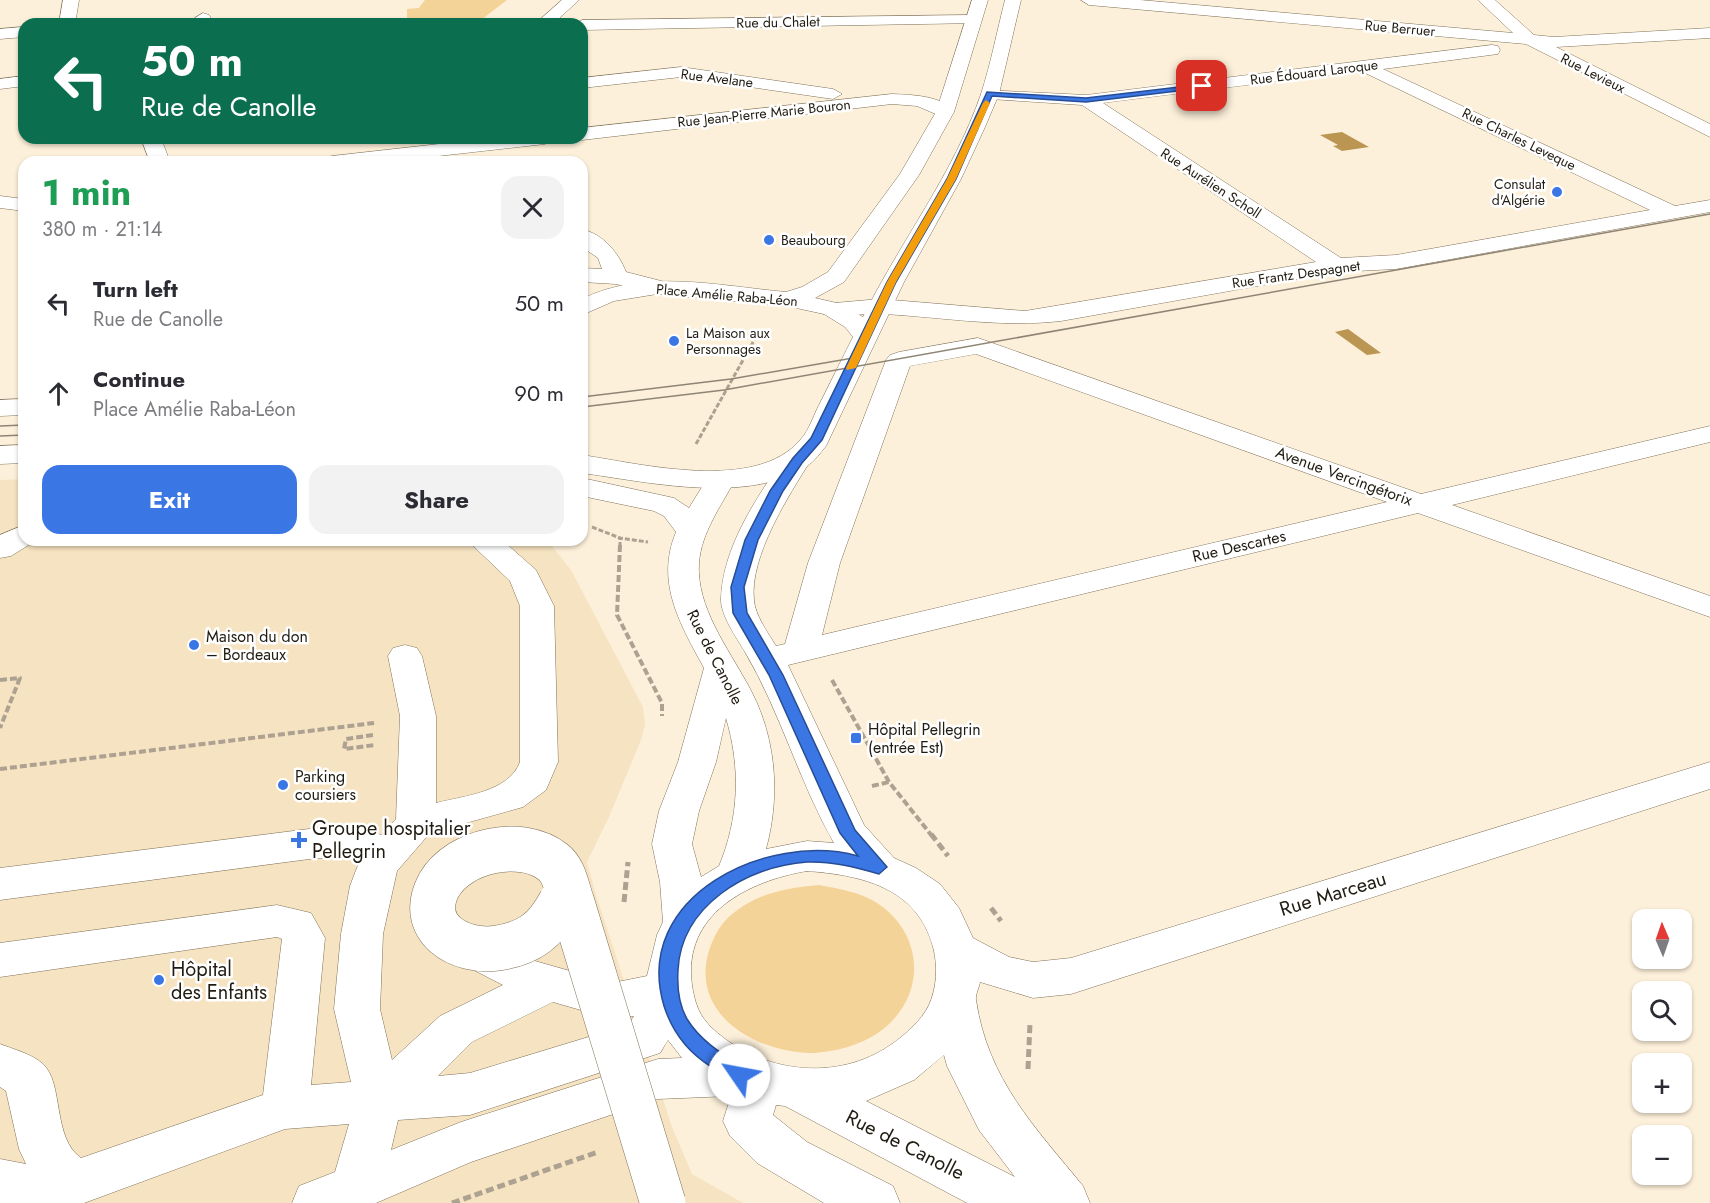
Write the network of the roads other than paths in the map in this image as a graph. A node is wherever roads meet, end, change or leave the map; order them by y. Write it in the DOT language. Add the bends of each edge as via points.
graph roads {
  1 [pos="71,0"];
  2 [pos="571,0"];
  3 [pos="980,0"];
  4 [pos="1013,0"];
  5 [pos="1089,0"];
  6 [pos="1486,0"];
  7 [pos="68,18"];
  8 [pos="550,18"];
  9 [pos="974,20"];
  10 [pos="588,25"];
  11 [pos="18,32"];
  12 [pos="1710,33"];
  13 [pos="0,34"];
  14 [pos="1530,40"];
  15 [pos="1365,66"];
  16 [pos="18,82"];
  17 [pos="588,82"];
  18 [pos="0,84"];
  19 [pos="990,94"];
  20 [pos="1086,100"];
  21 [pos="849,103"];
  22 [pos="945,112"];
  23 [pos="1710,131"];
  24 [pos="588,133"];
  25 [pos="506,144"];
  26 [pos="474,149"];
  27 [pos="398,156"];
  28 [pos="0,202"];
  29 [pos="18,204"];
  30 [pos="1710,206"];
  31 [pos="1673,213"];
  32 [pos="588,240"];
  33 [pos="1336,266"];
  34 [pos="588,275"];
  35 [pos="616,277"];
  36 [pos="657,287"];
  37 [pos="787,299"];
  38 [pos="588,304"];
  39 [pos="880,306"];
  40 [pos="832,309"];
  41 [pos="865,336"];
  42 [pos="18,407"];
  43 [pos="0,408"];
  44 [pos="1710,434"];
  45 [pos="18,454"];
  46 [pos="0,455"];
  47 [pos="797,460"];
  48 [pos="588,465"];
  49 [pos="720,480"];
  50 [pos="588,489"];
  51 [pos="1420,503"];
  52 [pos="693,533"];
  53 [pos="18,538"];
  54 [pos="490,546"];
  55 [pos="0,549"];
  56 [pos="1710,607"];
  57 [pos="784,654"];
  58 [pos="405,656"];
  59 [pos="721,668"];
  60 [pos="1710,775"];
  61 [pos="416,823"];
  62 [pos="879,867"];
  63 [pos="375,875"];
  64 [pos="736,875"];
  65 [pos="0,884"];
  66 [pos="684,921"];
  67 [pos="958,950"];
  68 [pos="0,960"];
  69 [pos="547,984"];
  70 [pos="668,987"];
  71 [pos="955,1003"];
  72 [pos="0,1064"];
  73 [pos="764,1082"];
  74 [pos="379,1103"];
  75 [pos="285,1107"];
  76 [pos="0,1182"];
  77 [pos="76,1183"];
  78 [pos="340,1198"];
  79 [pos="18,1203"];
  80 [pos="663,1203"];
  81 [pos="875,1203"];
  82 [pos="1014,1203"];
  83 [pos="1065,1203"];
  1 -- 7 [label="street"];
  2 -- 8 [label="street"];
  3 -- 9 [label="street"];
  4 -- 19 [label="street"];
  5 -- 14 [label="street, Rue Berruer"];
  6 -- 14 [label="street, Rue Levieux"];
  9 -- 10 [label="street, Rue du Chalet"];
  9 -- 22 [label="street"];
  11 -- 13 [label="street"];
  12 -- 14 [label="street, Rue Berruer"];
  14 -- 15 [label="street, Rue Édouard Laroque" via="1499,49"];
  14 -- 23 [label="street, Rue Levieux"];
  15 -- 20 [label="street, Rue Édouard Laroque"];
  15 -- 31 [label="street, Rue Charles Leveque"];
  16 -- 18 [label="street"];
  17 -- 21 [label="street, Rue Avelane" via="681,72 820,91"];
  19 -- 20 [label="street, Rue Édouard Laroque"];
  19 -- 39 [label="street" via="951,179"];
  20 -- 33 [label="street, Rue Aurélien Scholl"];
  21 -- 22 [label="street, Rue Jean-Pierre Marie Bouron" via="904,99 930,103"];
  21 -- 24 [label="street, Rue Jean-Pierre Marie Bouron"];
  22 -- 37 [label="street" via="909,175 836,277 810,292"];
  25 -- 26 [label="street"];
  26 -- 27 [label="street"];
  28 -- 29 [label="street"];
  30 -- 31 [label="street, Rue Frantz Despagnet"];
  31 -- 33 [label="street, Rue Frantz Despagnet" via="1396,262"];
  32 -- 35 [label="street" via="609,255"];
  33 -- 39 [label="street, Rue Frantz Despagnet" via="1025,318"];
  34 -- 35 [label="street"];
  35 -- 36 [label="street"];
  36 -- 37 [label="street, Place Amélie Raba-Léon"];
  36 -- 38 [label="street, Place Amélie Raba-Léon" via="608,295"];
  37 -- 40 [label="street, Place Amélie Raba-Léon"];
  39 -- 40 [label="street, Rue Frantz Despagnet"];
  39 -- 41 [label="street"];
  40 -- 41 [label="street, Place Amélie Raba-Léon" via="854,322"];
  41 -- 47 [label="street" via="816,440"];
  42 -- 43 [label="street"];
  44 -- 51 [label="street, Rue Descartes"];
  45 -- 46 [label="street"];
  47 -- 49 [label="street" via="769,472"];
  47 -- 57 [label="street" via="752,540 737,587 740,613"];
  48 -- 49 [label="street"];
  49 -- 52 [label="street, Rue de Canolle"];
  50 -- 52 [label="street" via="663,504 675,510"];
  51 -- 56 [label="street, Avenue Vercingétorix"];
  51 -- 57 [label="street, Rue Descartes"];
  51 -- 57 [label="street, Avenue Vercingétorix" via="978,346 899,360 824,563"];
  52 -- 59 [label="street, Rue de Canolle" via="683,561 687,601"];
  53 -- 55 [label="street"];
  54 -- 61 [label="street" via="525,577 537,606 539,762 532,781 509,797"];
  57 -- 62 [label="street" via="848,833"];
  58 -- 61 [label="street" via="418,716"];
  59 -- 64 [label="street, Rue de Canolle" via="742,709 753,757 757,801 750,844"];
  59 -- 66 [label="street" via="672,844 681,882"];
  60 -- 67 [label="street, Rue Marceau" via="1071,976 1033,980 999,972"];
  61 -- 63 [label="street"];
  62 -- 64 [label="street" via="844,858 807,856 770,862"];
  62 -- 67 [label="street" via="915,887 943,915"];
  63 -- 65 [label="street" via="364,843 317,843"];
  63 -- 74 [label="street" via="362,934 357,1009"];
  64 -- 66 [label="street" via="706,895"];
  66 -- 70 [label="street" via="670,953"];
  67 -- 71 [label="street" via="960,976"];
  68 -- 75 [label="street" via="278,921 296,925 304,938"];
  69 -- 70 [label="street" via="612,1001"];
  69 -- 74 [label="street" via="456,1029"];
  69 -- 80 [label="street, bridge" via="514,971 458,942 440,925 437,902 448,879 469,862 498,853 530,853 556,868 562,893 552,922 534,938 502,948 469,948 455,944 437,925 434,902 438,890 455,869 480,855 515,849 544,855 558,867"];
  70 -- 73 [label="street, Rue de Canolle" via="678,1022 704,1052"];
  70 -- 74 [label="street" via="644,1039 471,1094"];
  71 -- 73 [label="street" via="932,1039 896,1068 848,1086"];
  71 -- 83 [label="street" via="970,1066 996,1114"];
  72 -- 77 [label="street" via="27,1079 44,1149 56,1169"];
  73 -- 78 [label="street" via="658,1079 460,1144"];
  73 -- 81 [label="street" via="747,1121 757,1133 808,1169"];
  73 -- 82 [label="street, Rue de Canolle" via="928,1155"];
  74 -- 75 [label="street"];
  74 -- 78 [label="street"];
  75 -- 77 [label="street"];
  76 -- 77 [label="street" via="26,1187"];
  77 -- 79 [label="street"];
}
